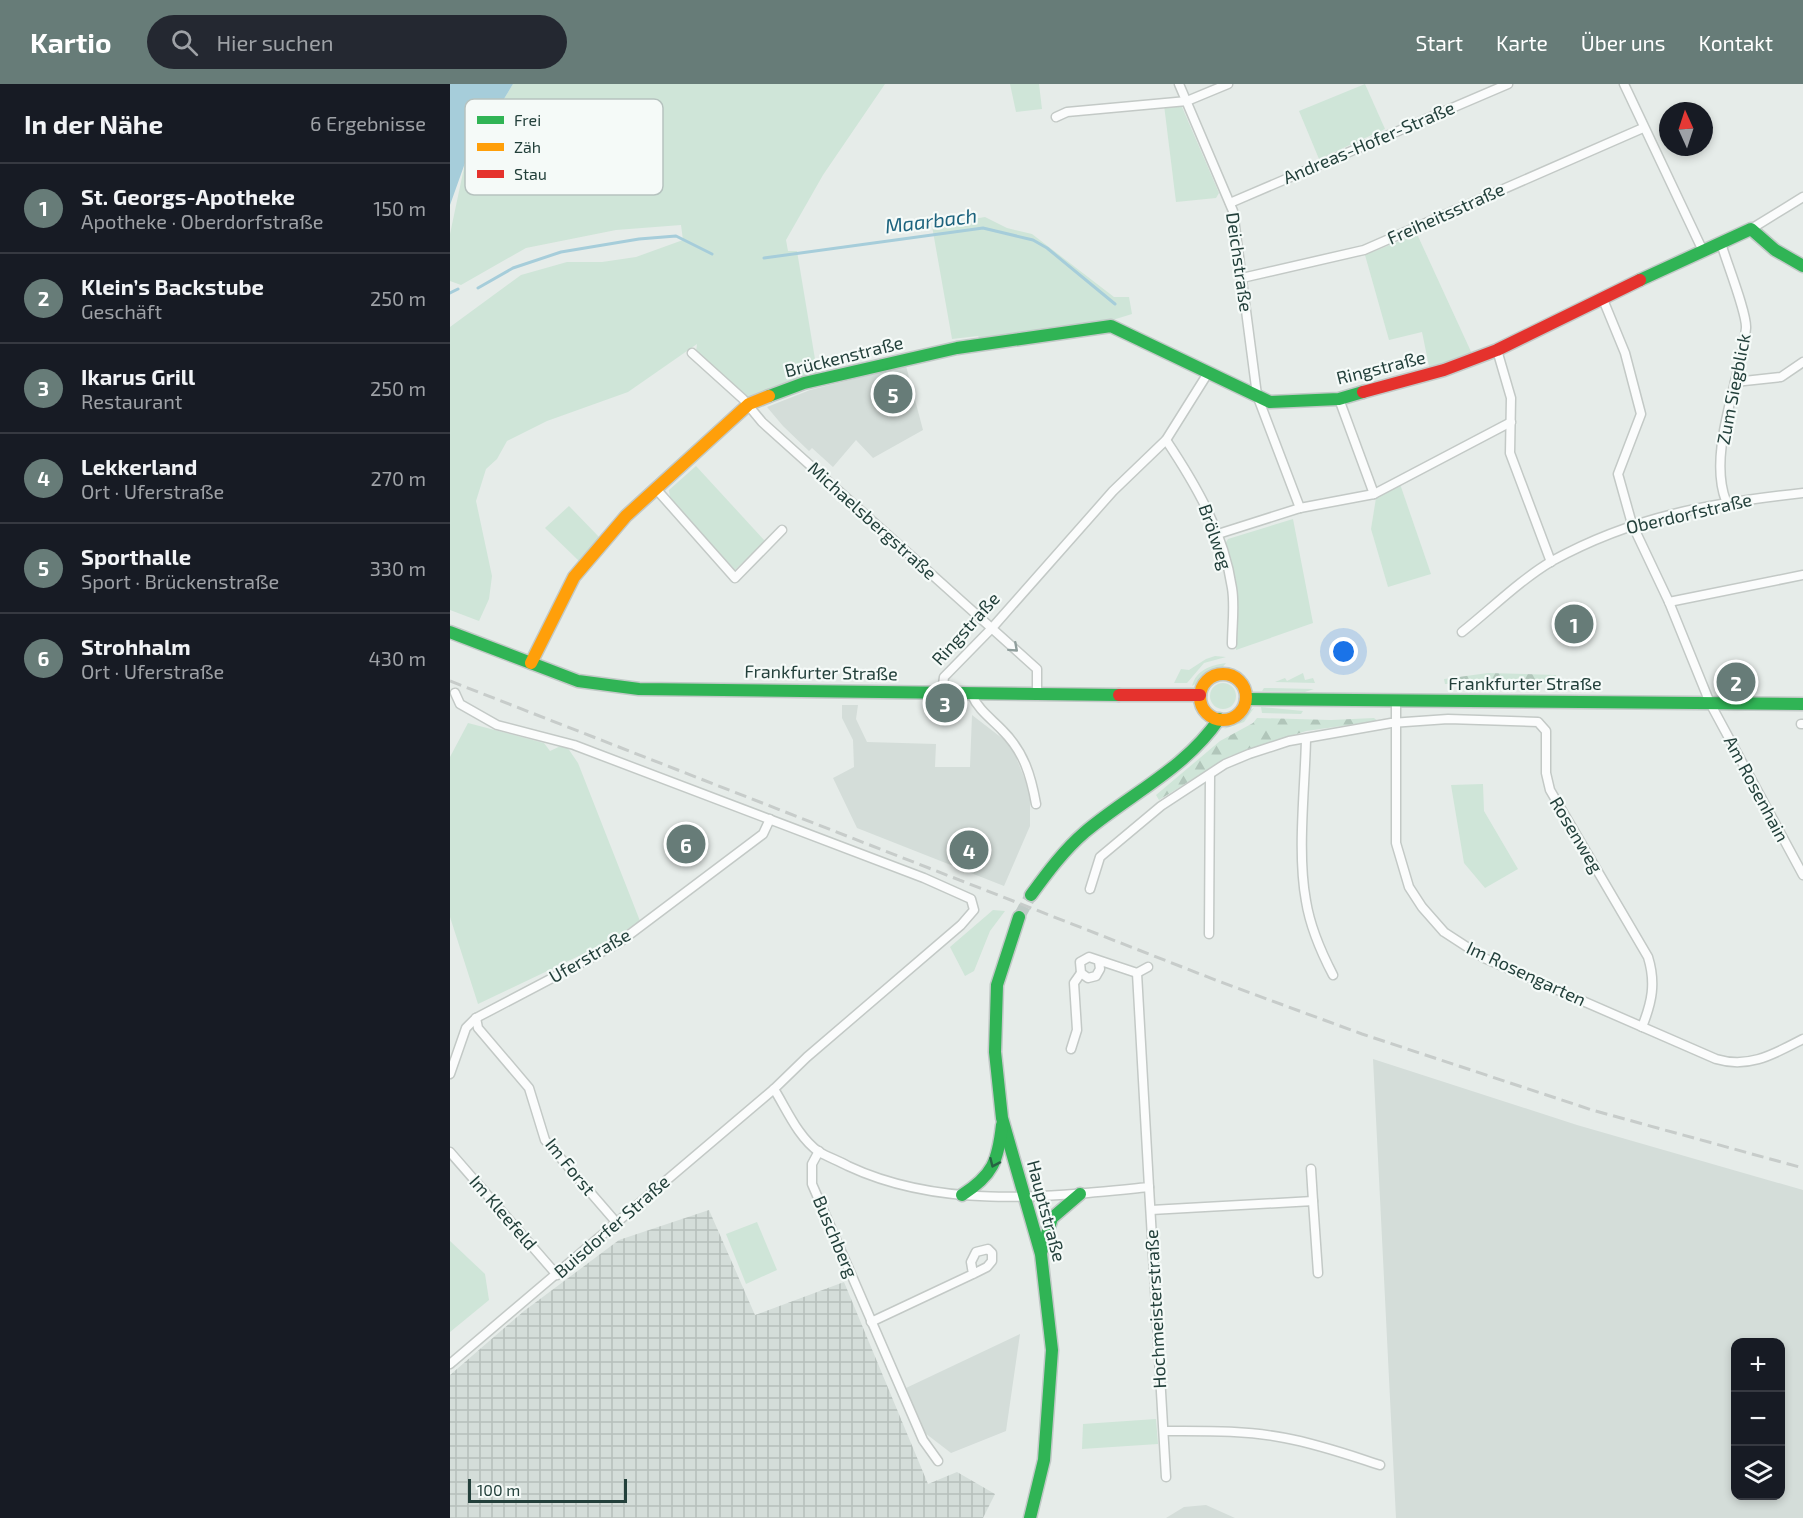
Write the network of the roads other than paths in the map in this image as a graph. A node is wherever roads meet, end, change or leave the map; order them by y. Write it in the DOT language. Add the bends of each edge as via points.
graph roads {
  1 [pos="1179,84"];
  2 [pos="1228,84"];
  3 [pos="1508,84"];
  4 [pos="1624,84"];
  5 [pos="1187,101"];
  6 [pos="1056,117"];
  7 [pos="1643,128"];
  8 [pos="1803,197"];
  9 [pos="1230,202"];
  10 [pos="1751,229"];
  11 [pos="1721,243"];
  12 [pos="1703,251"];
  13 [pos="1803,266"];
  14 [pos="1242,278"];
  15 [pos="1602,297"];
  16 [pos="1497,350"];
  17 [pos="692,353"];
  18 [pos="1803,362"];
  19 [pos="1208,373"];
  20 [pos="1735,382"];
  21 [pos="1257,395"];
  22 [pos="1339,399"];
  23 [pos="748,404"];
  24 [pos="1511,422"];
  25 [pos="1166,440"];
  26 [pos="657,490"];
  27 [pos="1803,493"];
  28 [pos="1374,494"];
  29 [pos="1726,501"];
  30 [pos="1300,508"];
  31 [pos="1632,524"];
  32 [pos="782,530"];
  33 [pos="1218,534"];
  34 [pos="1551,562"];
  35 [pos="1803,575"];
  36 [pos="1669,602"];
  37 [pos="992,628"];
  38 [pos="450,632"];
  39 [pos="1462,632"];
  40 [pos="1232,644"];
  41 [pos="531,663"];
  42 [pos="455,693"];
  43 [pos="942,693"];
  44 [pos="1037,694"];
  45 [pos="972,695"];
  46 [pos="1200,695"];
  47 [pos="1246,699"];
  48 [pos="1396,702"];
  49 [pos="1710,702"];
  50 [pos="1803,704"];
  51 [pos="1220,719"];
  52 [pos="1396,723"];
  53 [pos="1306,739"];
  54 [pos="1210,775"];
  55 [pos="1036,804"];
  56 [pos="770,819"];
  57 [pos="1803,875"];
  58 [pos="1090,889"];
  59 [pos="1031,895"];
  60 [pos="1019,917"];
  61 [pos="1209,934"];
  62 [pos="1099,962"];
  63 [pos="1148,967"];
  64 [pos="1081,973"];
  65 [pos="1137,973"];
  66 [pos="1333,975"];
  67 [pos="476,1018"];
  68 [pos="1642,1027"];
  69 [pos="1803,1039"];
  70 [pos="1071,1049"];
  71 [pos="450,1074"];
  72 [pos="774,1089"];
  73 [pos="1002,1118"];
  74 [pos="819,1151"];
  75 [pos="450,1152"];
  76 [pos="1311,1169"];
  77 [pos="1149,1186"];
  78 [pos="1080,1194"];
  79 [pos="962,1195"];
  80 [pos="1024,1196"];
  81 [pos="1313,1201"];
  82 [pos="1151,1210"];
  83 [pos="616,1222"];
  84 [pos="1041,1254"];
  85 [pos="1318,1273"];
  86 [pos="973,1274"];
  87 [pos="557,1275"];
  88 [pos="871,1322"];
  89 [pos="450,1364"];
  90 [pos="1164,1431"];
  91 [pos="938,1461"];
  92 [pos="1380,1465"];
  93 [pos="1166,1476"];
  94 [pos="1030,1518"];
  1 -- 5 [label="street, Deichstraße"];
  2 -- 5 [label="street"];
  3 -- 9 [label="street, Andreas-Hofer-Straße"];
  4 -- 7 [label="street"];
  5 -- 6 [label="street" via="1067,112"];
  5 -- 9 [label="street, Deichstraße"];
  7 -- 12 [label="street"];
  7 -- 14 [label="street, Freiheitsstraße" via="1364,250"];
  8 -- 10 [label="street"];
  9 -- 14 [label="street, Deichstraße"];
  10 -- 11 [label="main road, Ringstraße"];
  10 -- 13 [label="main road" via="1775,250"];
  11 -- 12 [label="main road, Ringstraße"];
  11 -- 20 [label="street, Zum Siegblick" via="1746,325"];
  12 -- 15 [label="main road, Ringstraße"];
  14 -- 21 [label="street, Deichstraße"];
  15 -- 16 [label="main road, Ringstraße"];
  15 -- 31 [label="street, Am Rosenhain" via="1625,353 1641,414 1618,474"];
  16 -- 22 [label="main road, Ringstraße" via="1444,370"];
  16 -- 24 [label="street" via="1511,398"];
  17 -- 23 [label="street, Michaelsbergstraße"];
  18 -- 20 [label="street" via="1781,377"];
  19 -- 21 [label="main road, Ringstraße"];
  19 -- 23 [label="main road, Brückenstraße" via="1111,326 957,348 804,383"];
  19 -- 25 [label="street, Ringstraße"];
  20 -- 29 [label="street, Zum Siegblick" via="1721,446"];
  21 -- 22 [label="main road, Ringstraße" via="1270,402"];
  21 -- 30 [label="street, Deichstraße"];
  22 -- 28 [label="street"];
  23 -- 26 [label="main road, Brückenstraße"];
  23 -- 37 [label="street, Michaelsbergstraße" via="762,422"];
  24 -- 28 [label="street"];
  24 -- 34 [label="street" via="1510,453"];
  25 -- 33 [label="street, Brölweg" via="1197,486"];
  25 -- 37 [label="street, Ringstraße" via="1113,491"];
  26 -- 32 [label="street" via="735,578"];
  26 -- 41 [label="main road, Brückenstraße" via="626,516 574,577"];
  27 -- 29 [label="street, Oberdorfstraße"];
  28 -- 30 [label="street"];
  29 -- 31 [label="street, Oberdorfstraße"];
  30 -- 33 [label="street"];
  31 -- 34 [label="street, Oberdorfstraße"];
  31 -- 36 [label="street, Am Rosenhain"];
  33 -- 40 [label="street, Brölweg" via="1232,589"];
  34 -- 39 [label="street, Oberdorfstraße"];
  35 -- 36 [label="street"];
  36 -- 49 [label="street, Am Rosenhain"];
  37 -- 43 [label="street, Ringstraße" via="944,677"];
  37 -- 44 [label="street, Michaelsbergstraße, one-way" via="1037,669"];
  38 -- 41 [label="main road, Frankfurter Straße"];
  41 -- 43 [label="main road, Frankfurter Straße" via="578,681 639,689"];
  42 -- 56 [label="street" via="460,704 497,725 574,745"];
  43 -- 45 [label="main road, Frankfurter Straße"];
  44 -- 45 [label="main road, Frankfurter Straße"];
  44 -- 46 [label="main road, Frankfurter Straße"];
  45 -- 55 [label="street" via="1023,756"];
  46 -- 47 [label="main road" via="1206,681 1227,674 1240,681"];
  46 -- 51 [label="main road" via="1208,713"];
  47 -- 48 [label="main road, Frankfurter Straße"];
  47 -- 51 [label="main road" via="1234,717"];
  48 -- 49 [label="main road, Frankfurter Straße"];
  48 -- 52 [label="street, Im Rosengarten"];
  49 -- 50 [label="main road, Frankfurter Straße"];
  49 -- 57 [label="street, Am Rosenhain"];
  51 -- 59 [label="main road" via="1189,754 1085,832 1058,858"];
  52 -- 53 [label="street, Rosenweg"];
  52 -- 68 [label="street, Im Rosengarten" via="1396,843 1409,887 1422,908 1466,948"];
  52 -- 68 [label="street, Rosenweg" via="1448,719 1544,725 1550,790 1648,957 1654,976 1653,993"];
  53 -- 54 [label="street, Rosenweg" via="1249,754"];
  53 -- 66 [label="street" via="1306,902"];
  54 -- 58 [label="street, Rosenweg" via="1161,806 1100,857"];
  54 -- 61 [label="street"];
  56 -- 67 [label="street, Uferstraße" via="764,834 617,944"];
  56 -- 72 [label="street, Buisdorfer Straße" via="950,888 971,899 974,910"];
  60 -- 73 [label="main road, Hauptstraße" via="997,985 995,1052"];
  62 -- 64 [label="street" via="1096,976 1088,978"];
  62 -- 64 [label="street" via="1092,957 1084,958 1079,965"];
  62 -- 65 [label="street"];
  63 -- 65 [label="street"];
  64 -- 70 [label="street" via="1074,983 1077,1030"];
  65 -- 77 [label="street, Hochmeisterstraße"];
  67 -- 71 [label="street" via="466,1028"];
  67 -- 83 [label="street, Im Forst" via="478,1028 529,1088 544,1140"];
  68 -- 69 [label="street, Im Rosengarten" via="1728,1062 1762,1059"];
  72 -- 74 [label="street" via="800,1132"];
  72 -- 83 [label="street, Buisdorfer Straße"];
  73 -- 79 [label="main road, one-way" via="993,1169 983,1182"];
  73 -- 80 [label="main road, Hauptstraße"];
  74 -- 79 [label="street" via="886,1182"];
  74 -- 88 [label="street, Buschberg" via="812,1164 812,1184"];
  75 -- 87 [label="street, Im Kleefeld"];
  76 -- 81 [label="street"];
  77 -- 78 [label="street"];
  77 -- 82 [label="street, Hochmeisterstraße"];
  78 -- 80 [label="street"];
  78 -- 84 [label="main road" via="1054,1212"];
  79 -- 80 [label="street"];
  80 -- 84 [label="main road, Hauptstraße"];
  81 -- 82 [label="street"];
  81 -- 85 [label="street"];
  82 -- 90 [label="street, Hochmeisterstraße"];
  83 -- 87 [label="street, Buisdorfer Straße"];
  84 -- 94 [label="main road, Hauptstraße" via="1052,1350 1044,1460"];
  86 -- 88 [label="street"];
  87 -- 89 [label="street, Buisdorfer Straße"];
  88 -- 91 [label="street, Buschberg" via="923,1440"];
  90 -- 92 [label="street" via="1221,1431 1286,1438"];
  90 -- 93 [label="street, Hochmeisterstraße"];
}
